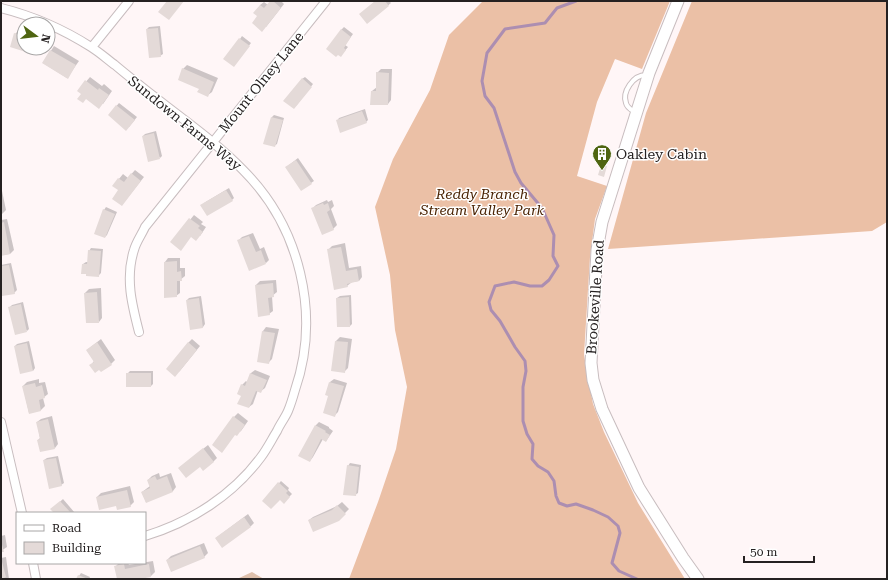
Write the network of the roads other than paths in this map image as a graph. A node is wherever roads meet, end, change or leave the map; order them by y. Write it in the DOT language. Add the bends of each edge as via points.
graph roads {
  1 [pos="129,1"];
  2 [pos="326,1"];
  3 [pos="678,1"];
  4 [pos="1,8"];
  5 [pos="92,48"];
  6 [pos="212,143"];
  7 [pos="139,332"];
  8 [pos="1,422"];
  9 [pos="22,512"];
  10 [pos="146,536"];
  11 [pos="33,564"];
  12 [pos="36,579"];
  13 [pos="698,579"];
  1 -- 5 [label="street"];
  2 -- 6 [label="street, Mount Olney Lane"];
  3 -- 13 [label="street, Brookeville Road" via="648,76 602,222 597,250 591,363 593,380 602,409 639,488"];
  4 -- 5 [label="street, Sundown Farms Way" via="54,26"];
  5 -- 6 [label="street, Sundown Farms Way"];
  6 -- 7 [label="street, Mount Olney Lane" via="145,227 134,248 130,268 131,301"];
  6 -- 10 [label="street, Sundown Farms Way" via="244,170 266,197 294,250 303,283 307,319 300,375 288,410 263,455 250,472 231,490 195,516"];
  8 -- 9 [label="street"];
  11 -- 12 [label="street"];
}
